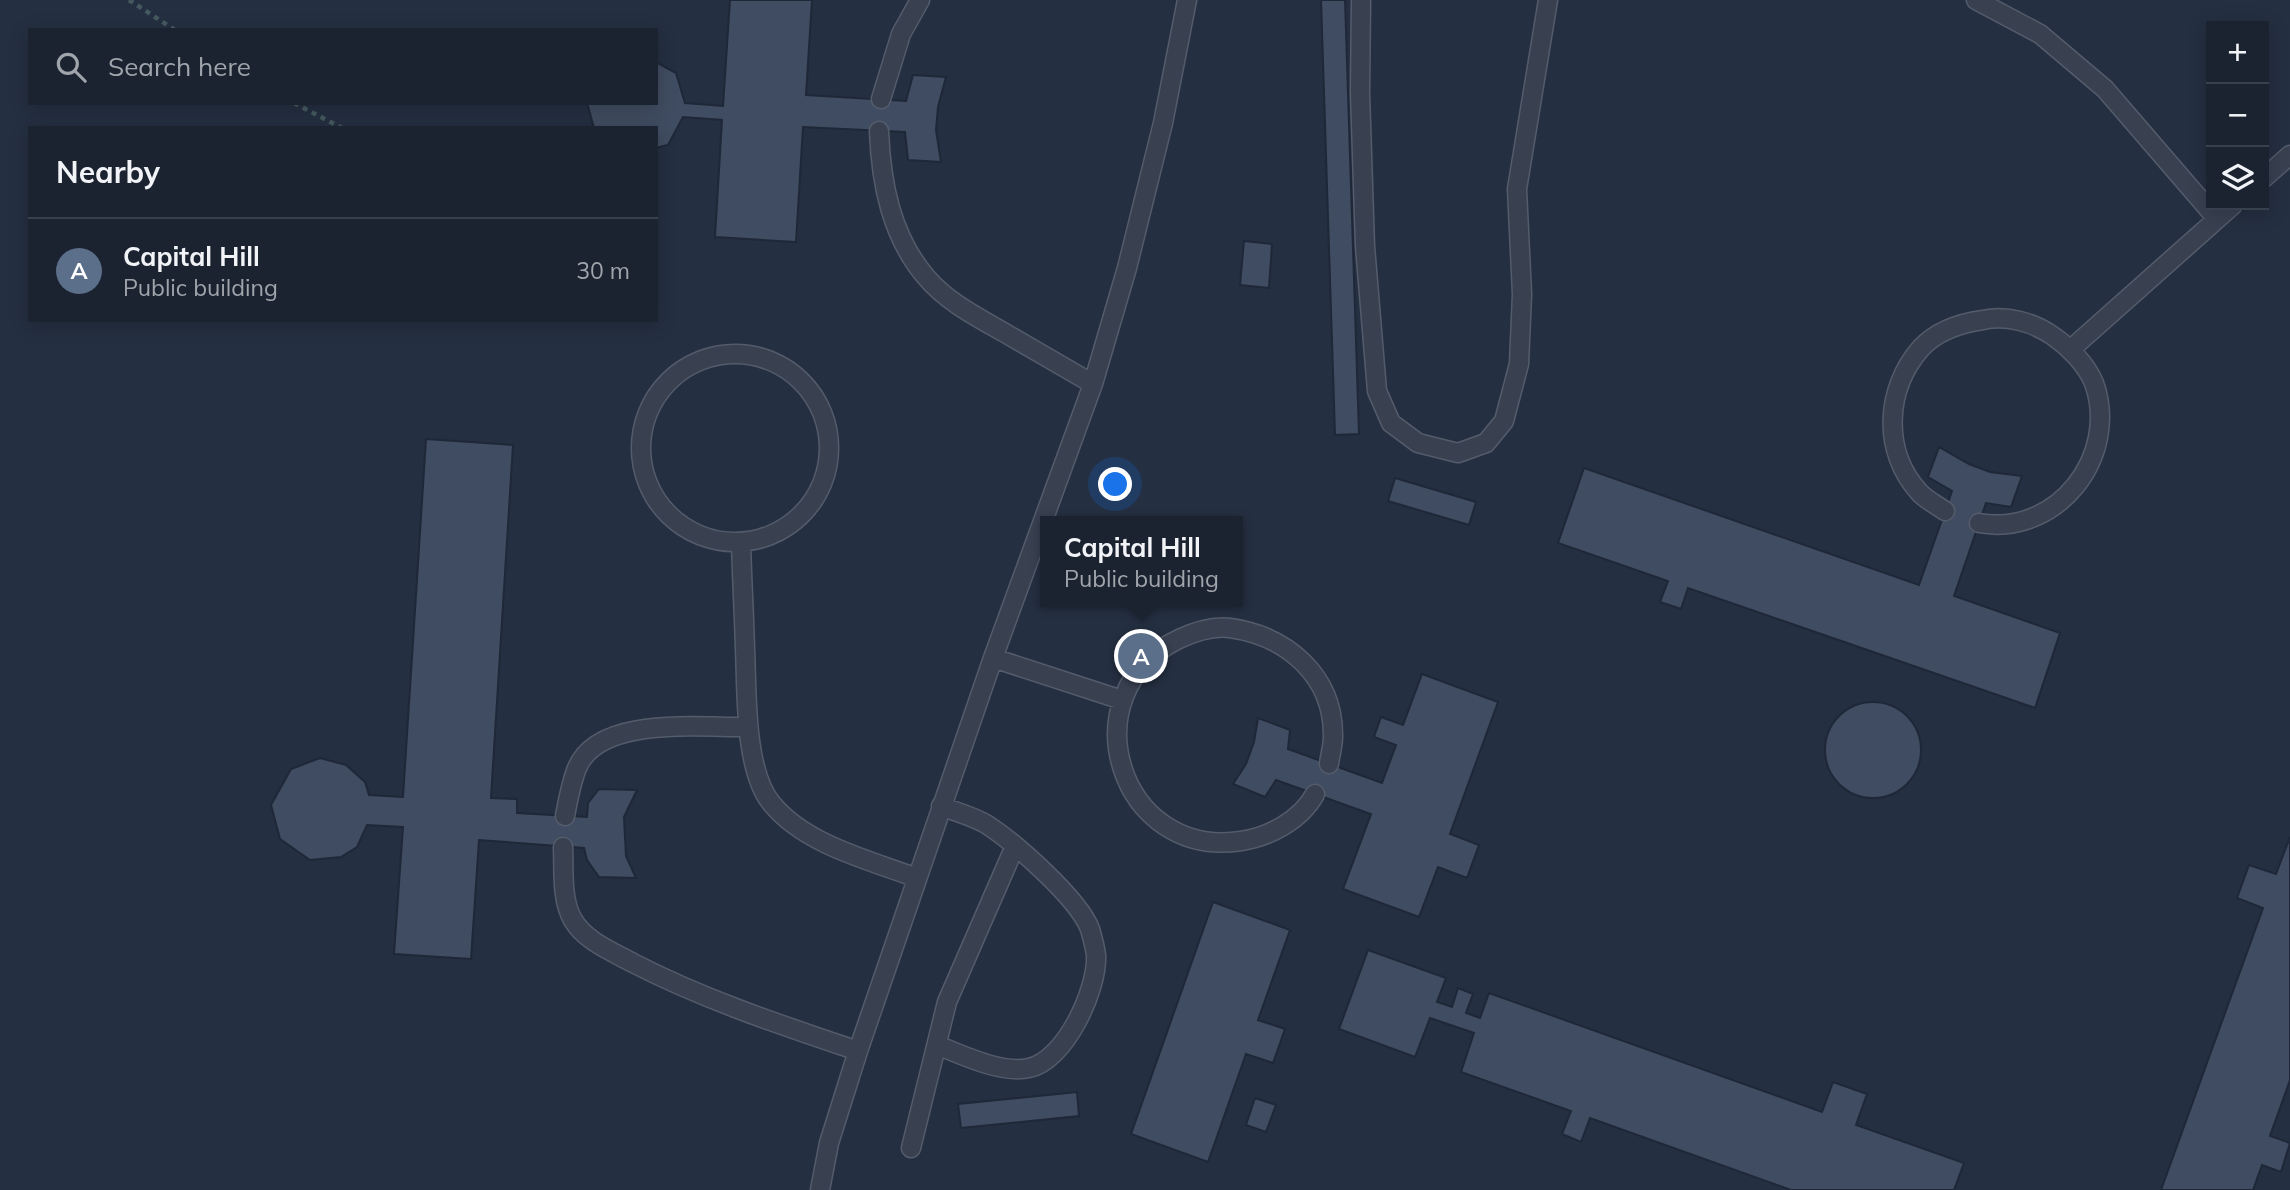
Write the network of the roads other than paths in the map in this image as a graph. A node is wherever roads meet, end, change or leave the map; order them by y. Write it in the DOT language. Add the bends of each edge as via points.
graph roads {
  1 [pos="920,0"];
  2 [pos="1187,0"];
  3 [pos="1361,0"];
  4 [pos="1548,0"];
  5 [pos="1976,0"];
  6 [pos="881,99"];
  7 [pos="879,131"];
  8 [pos="2290,155"];
  9 [pos="2269,174"];
  10 [pos="2227,210"];
  11 [pos="2217,219"];
  12 [pos="2071,349"];
  13 [pos="1093,384"];
  14 [pos="1945,511"];
  15 [pos="1045,516"];
  16 [pos="1979,523"];
  17 [pos="1040,529"];
  18 [pos="741,543"];
  19 [pos="993,658"];
  20 [pos="1122,700"];
  21 [pos="748,727"];
  22 [pos="1329,764"];
  23 [pos="1315,794"];
  24 [pos="941,806"];
  25 [pos="565,816"];
  26 [pos="1015,846"];
  27 [pos="563,847"];
  28 [pos="917,878"];
  29 [pos="937,1045"];
  30 [pos="858,1051"];
  31 [pos="911,1148"];
  32 [pos="820,1190"];
  1 -- 6 [label="lane" via="901,34"];
  2 -- 13 [label="lane" via="1160,136"];
  3 -- 4 [label="lane" via="1365,246 1377,391 1391,423 1409,437 1458,453 1486,443 1504,421 1519,364 1522,294 1517,189"];
  5 -- 11 [label="lane" via="2040,34 2105,89"];
  7 -- 13 [label="lane" via="887,204 905,246 927,278 959,307"];
  8 -- 9 [label="lane"];
  10 -- 11 [label="lane"];
  11 -- 12 [label="lane"];
  12 -- 14 [label="lane" via="2038,326 1997,317 1957,324 1923,346 1900,379 1891,419 1898,459 1920,493"];
  12 -- 16 [label="lane" via="2096,396 2100,423 2091,463 2068,496 2034,518"];
  13 -- 15 [label="lane"];
  17 -- 19 [label="lane"];
  18 -- 18 [label="lane" via="716,541 672,519 645,478 641,454 651,406 665,386 694,364 730,354 778,364 798,378 815,397 830,443 820,491 806,511 788,527"];
  18 -- 21 [label="lane"];
  19 -- 20 [label="lane"];
  19 -- 24 [label="lane"];
  20 -- 22 [label="lane" via="1138,670 1162,647 1193,632 1227,628 1260,634 1290,650 1314,674 1329,705 1333,738"];
  20 -- 23 [label="lane" via="1116,734 1121,767 1135,797 1159,822 1189,838 1222,844 1256,839 1286,825"];
  21 -- 25 [label="lane" via="644,729 610,736 577,766"];
  21 -- 28 [label="lane" via="757,774 771,803 799,827 831,845"];
  24 -- 26 [label="lane" via="984,823"];
  24 -- 28 [label="lane"];
  26 -- 29 [label="lane" via="947,1002"];
  26 -- 29 [label="lane" via="1072,900 1089,928 1096,956 1091,987 1074,1028 1055,1053 1030,1068 977,1061"];
  27 -- 30 [label="lane" via="571,917 606,949 679,987"];
  28 -- 30 [label="lane"];
  29 -- 31 [label="lane"];
  30 -- 32 [label="lane" via="829,1143"];
}
